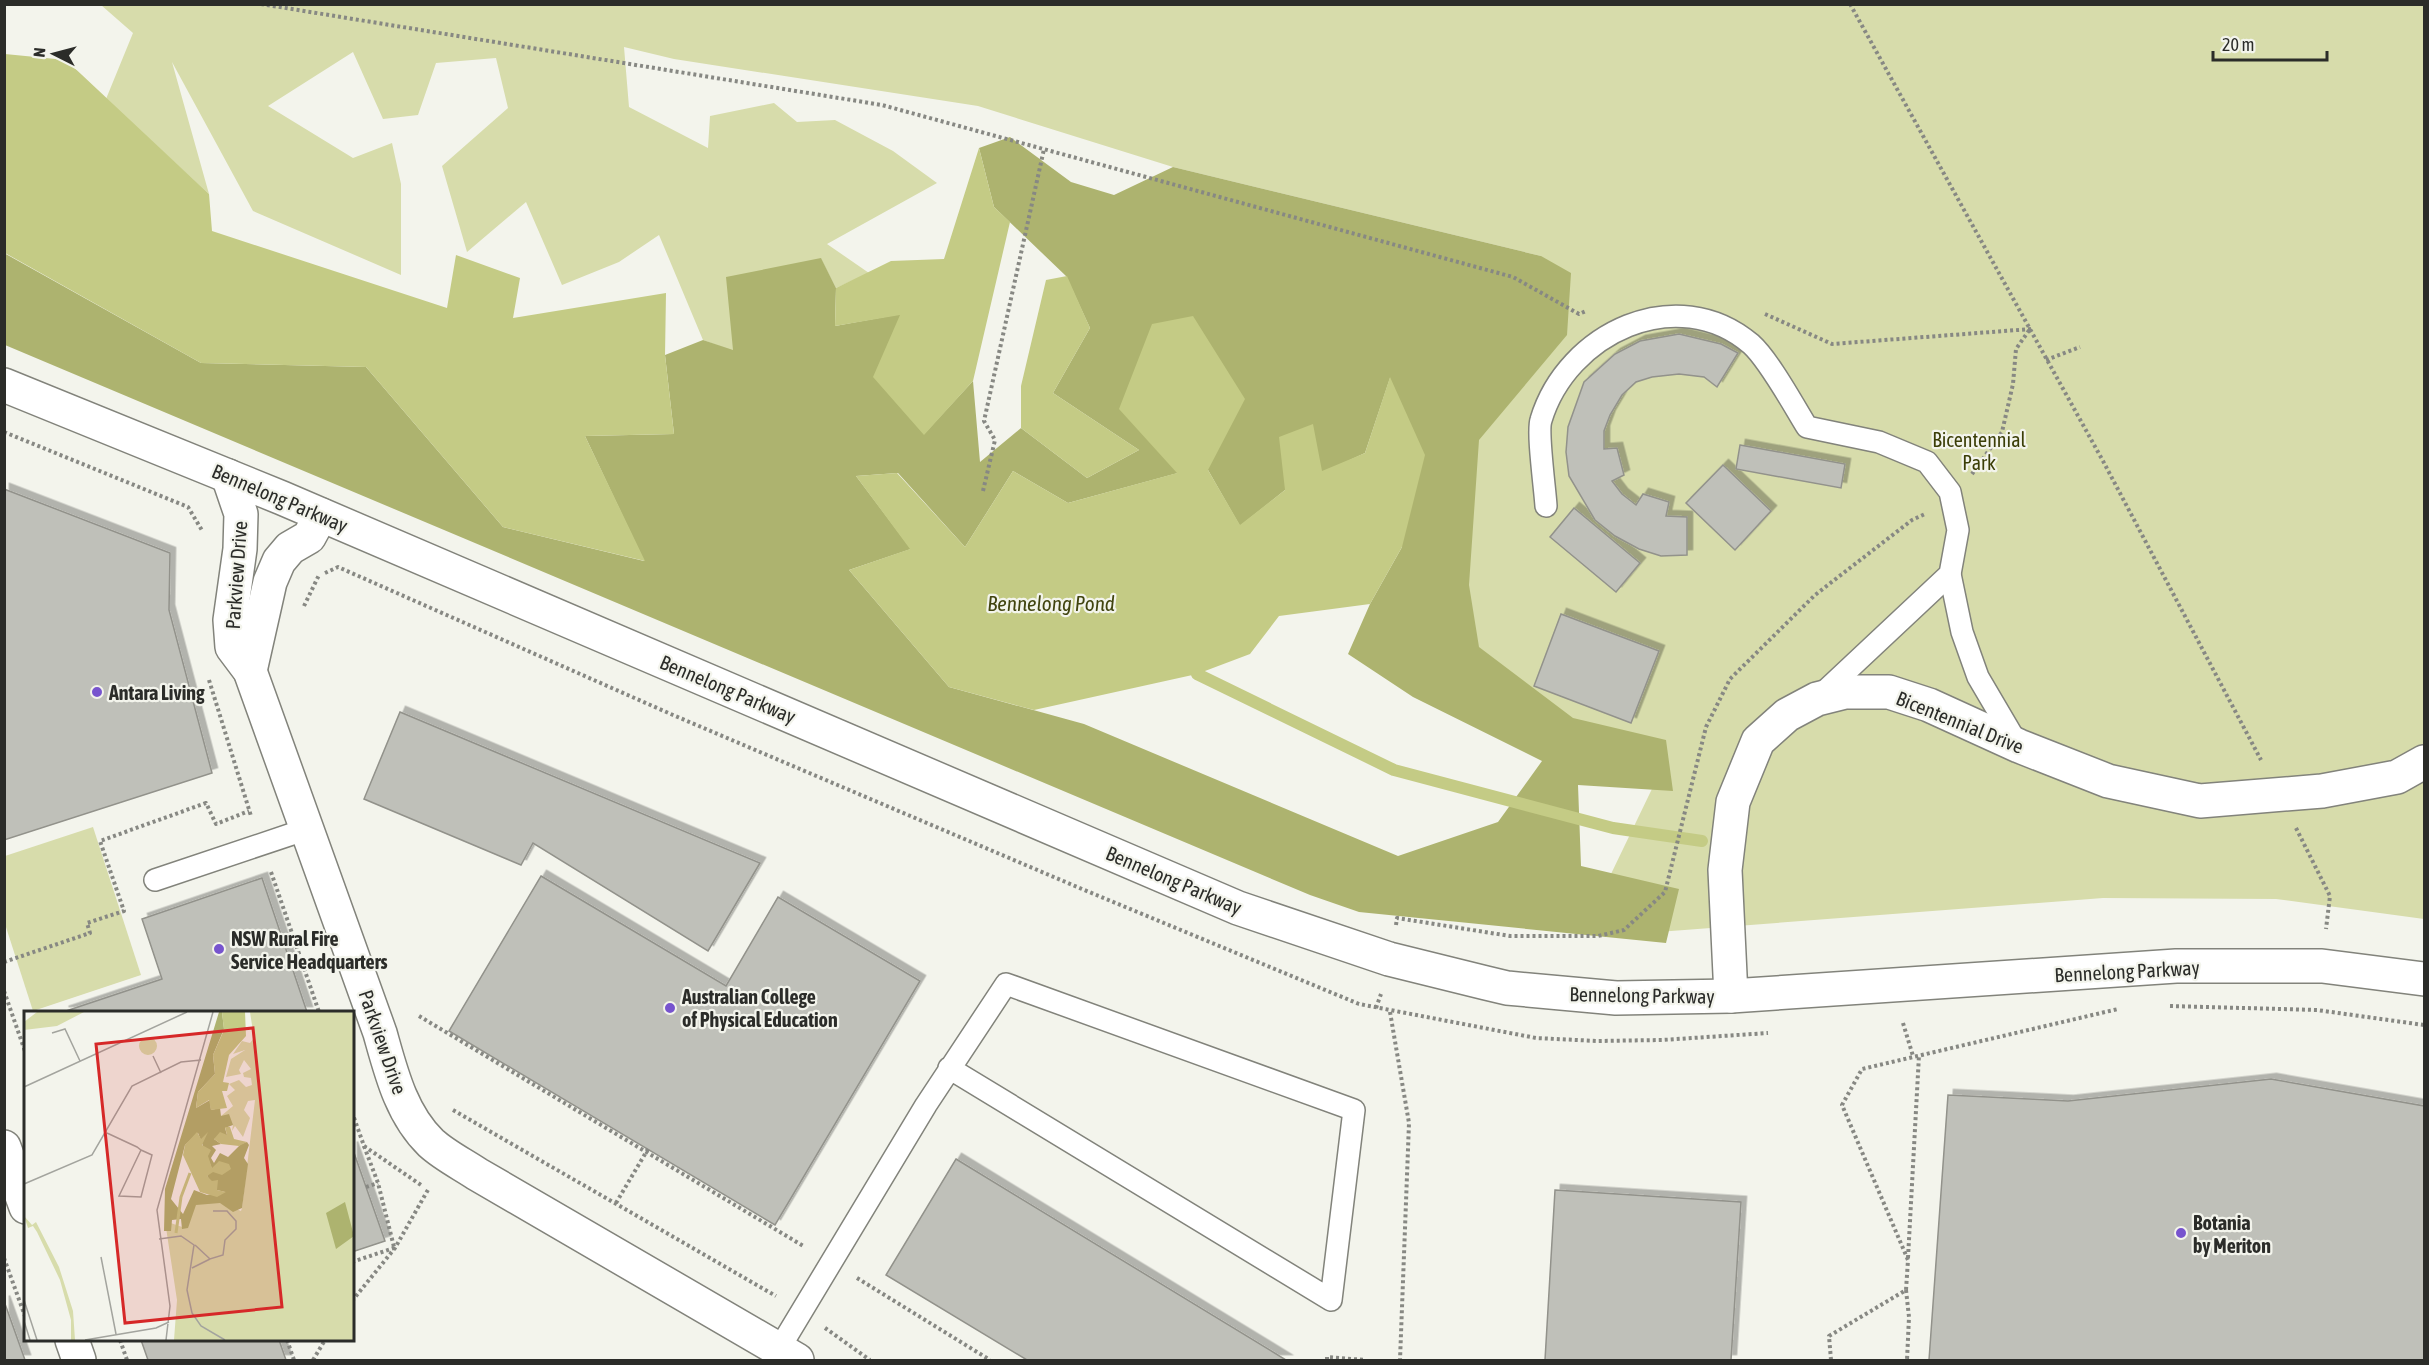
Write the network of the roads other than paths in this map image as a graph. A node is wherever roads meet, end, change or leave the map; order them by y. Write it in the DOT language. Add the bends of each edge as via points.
graph roads {
  1 [pos="4,385"];
  2 [pos="228,476"];
  3 [pos="1546,506"];
  4 [pos="321,515"];
  5 [pos="1950,574"];
  6 [pos="250,671"];
  7 [pos="1817,699"];
  8 [pos="2019,746"];
  9 [pos="2424,762"];
  10 [pos="307,829"];
  11 [pos="155,880"];
  12 [pos="2424,979"];
  13 [pos="1731,996"];
  14 [pos="949,1068"];
  15 [pos="4,1147"];
  16 [pos="24,1202"];
  17 [pos="72,1341"];
  18 [pos="788,1355"];
  19 [pos="79,1360"];
  1 -- 2 [label="street, Bennelong Parkway"];
  2 -- 4 [label="street, Bennelong Parkway"];
  2 -- 6 [label="street, Parkview Drive" via="241,514 230,620 232,647"];
  3 -- 5 [label="lane" via="1540,421 1557,386 1580,354 1614,330 1648,318 1682,316 1720,324 1752,345 1807,427 1879,442 1927,462 1950,492 1958,530"];
  4 -- 6 [label="street, Parkview Drive" via="309,537 290,548 279,561 270,582"];
  4 -- 13 [label="street, Bennelong Parkway" via="1238,908 1389,959 1507,988 1616,998"];
  5 -- 7 [label="lane"];
  5 -- 8 [label="lane" via="1962,632 1978,676"];
  6 -- 10 [label="street, Parkview Drive"];
  7 -- 8 [label="street, Bicentennial Drive" via="1845,692 1888,692 1929,705"];
  7 -- 13 [label="street, Bicentennial Drive" via="1787,715 1758,741 1732,802 1725,870"];
  8 -- 9 [label="street, Bicentennial Drive" via="2108,780 2200,801 2322,791 2397,777"];
  10 -- 11 [label="lane"];
  10 -- 18 [label="street, Parkview Drive" via="396,1088 415,1124 431,1143 477,1174"];
  12 -- 13 [label="street, Bennelong Parkway" via="2322,966 2175,966"];
  14 -- 14 [label="lane" via="1160,1196 1331,1300 1354,1110 1006,984"];
  14 -- 18 [label="lane" via="802,1311"];
  15 -- 16 [label="street"];
  17 -- 19 [label="street"];
}
